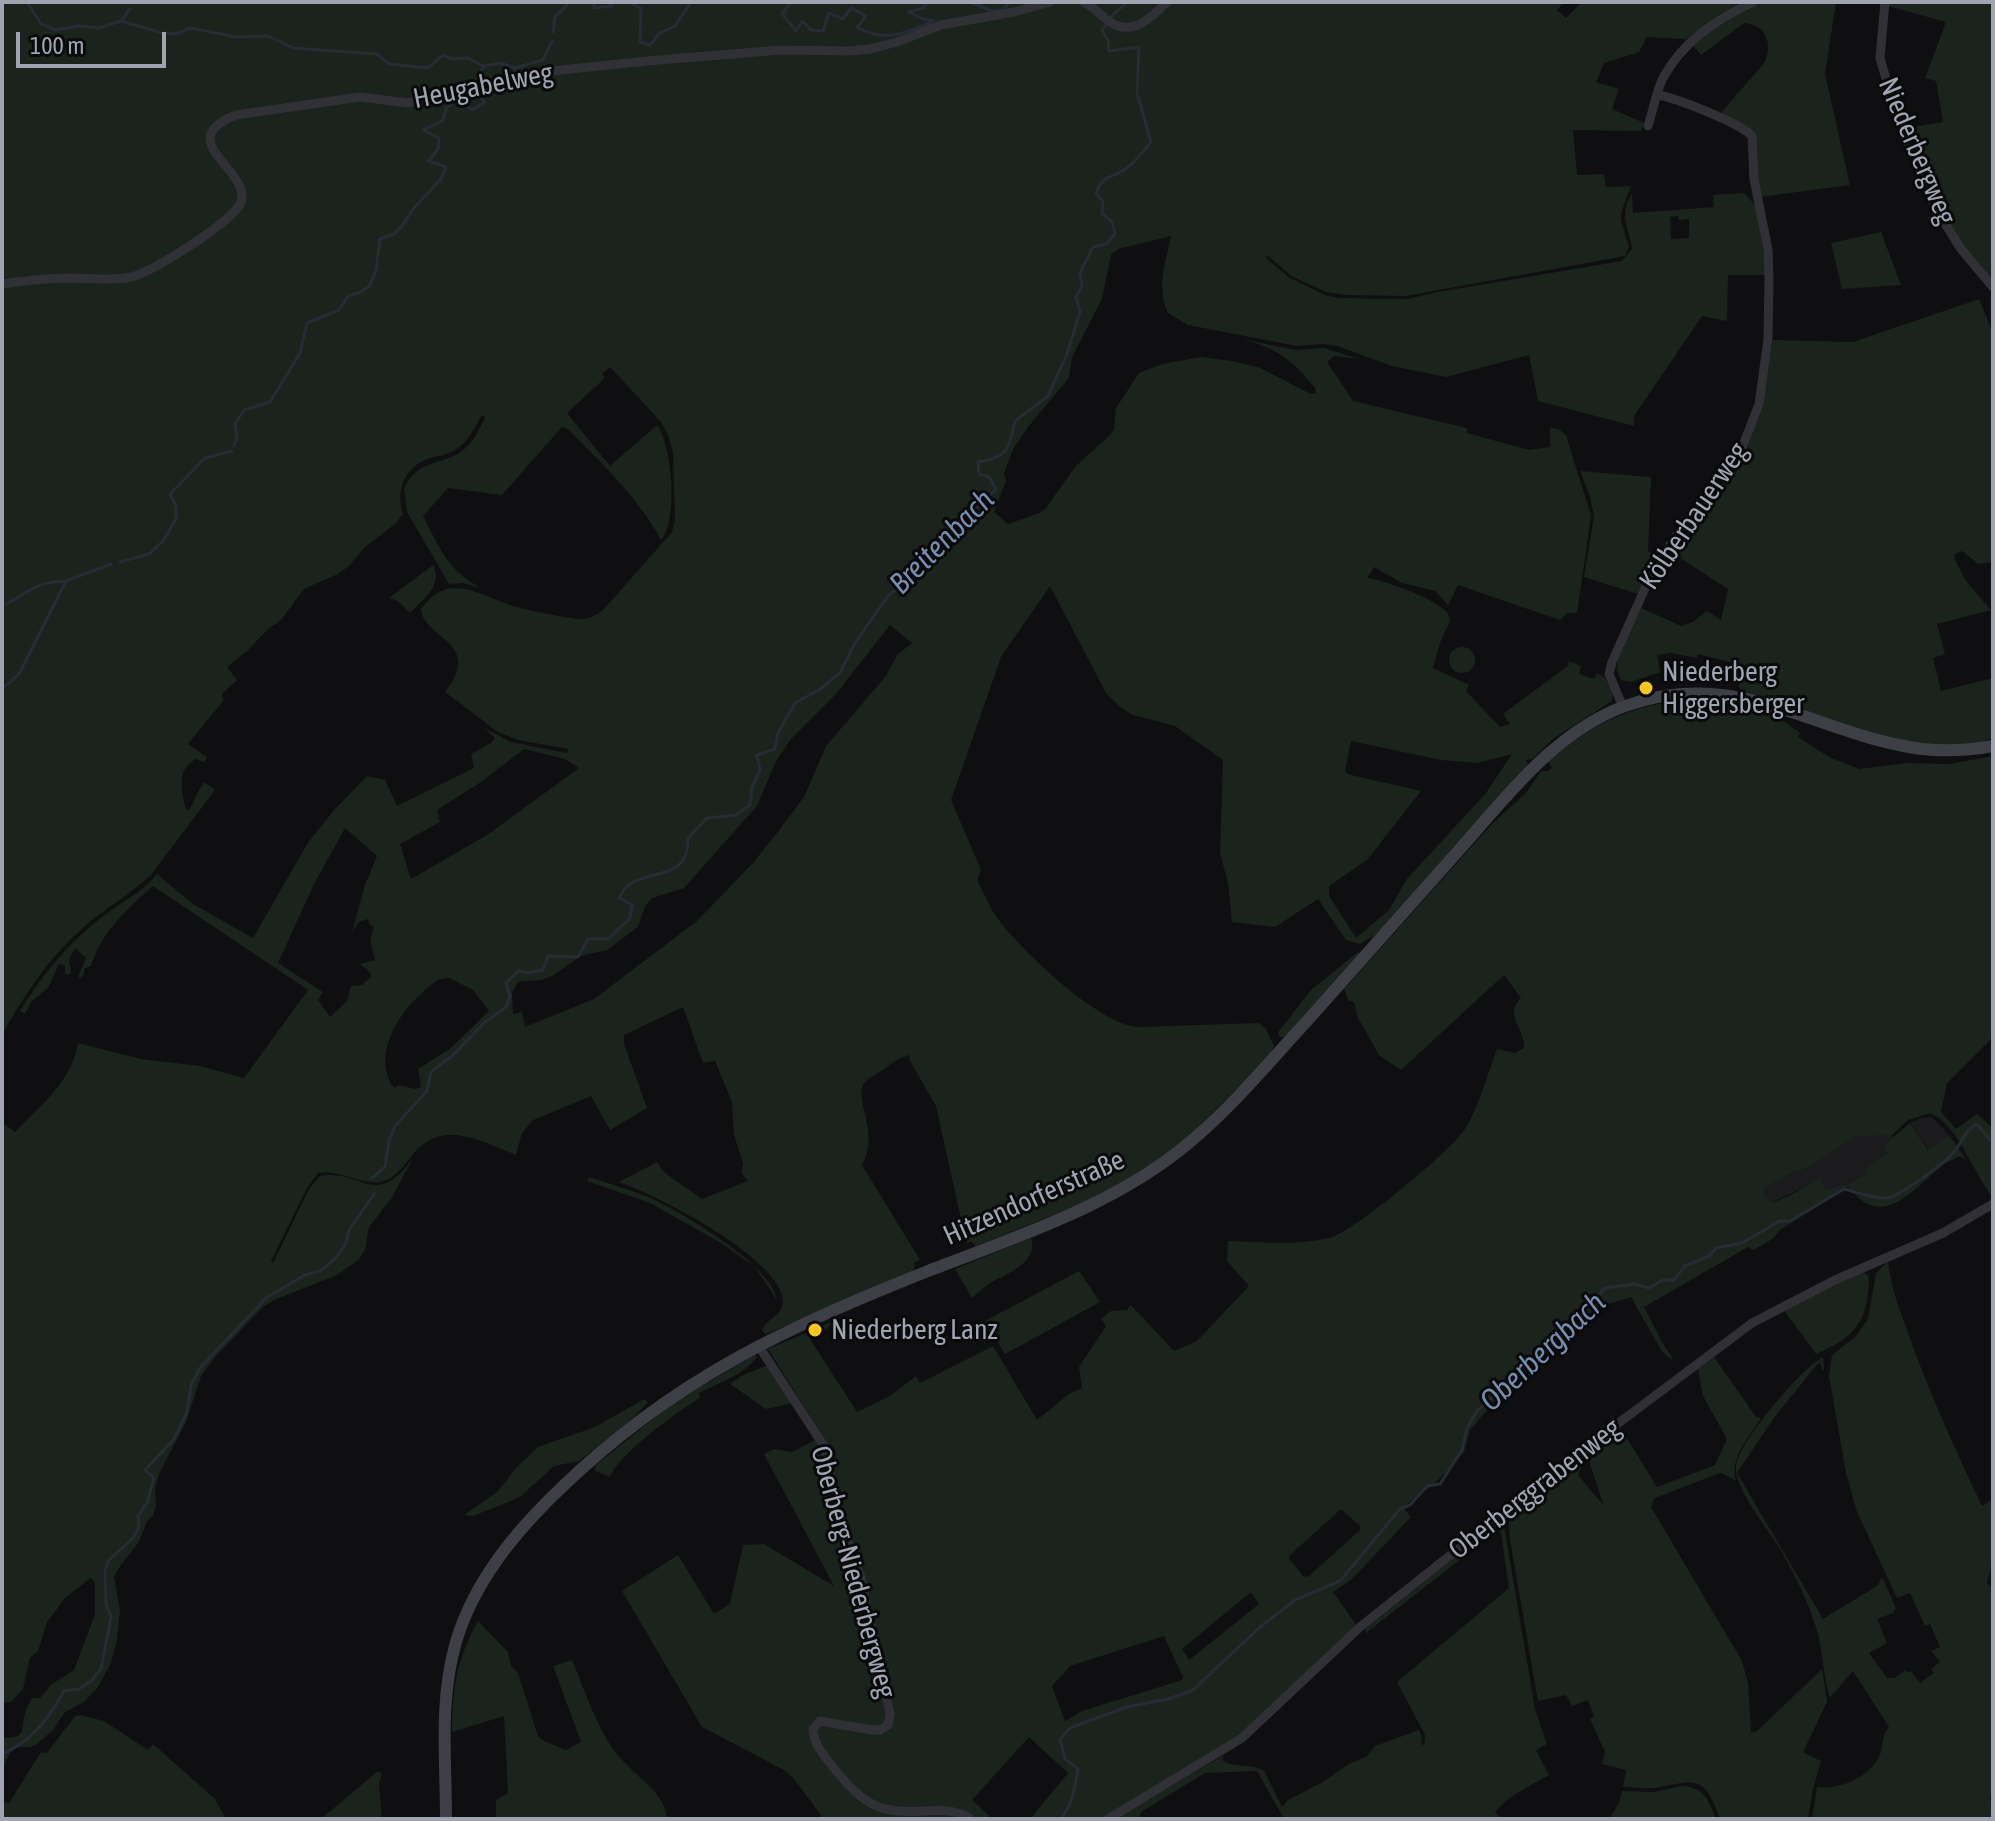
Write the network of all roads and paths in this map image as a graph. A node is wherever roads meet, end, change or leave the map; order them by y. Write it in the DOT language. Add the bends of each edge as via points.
graph roads {
  1 [pos="1050,2"];
  2 [pos="1084,2"];
  3 [pos="1167,2"];
  4 [pos="1753,2"];
  5 [pos="1885,2"];
  6 [pos="1658,95"];
  7 [pos="1648,126"];
  8 [pos="2,284"];
  9 [pos="1993,287"];
  10 [pos="1623,707"];
  11 [pos="1993,746"];
  12 [pos="1993,1204"];
  13 [pos="758,1345"];
  14 [pos="446,1819"];
  15 [pos="971,1819"];
  16 [pos="1108,1819"];
  1 -- 8 [label="street, Heugabelweg" via="941,25 870,49 647,61 514,75 408,103 360,97 236,115 219,122 211,136 213,149 242,197 233,213 207,235 136,276"];
  2 -- 3 [label="street" via="1108,20 1129,27 1140,25"];
  4 -- 6 [label="street" via="1686,45"];
  5 -- 9 [label="street, Niederbergweg" via="1880,58 1893,103 1934,206"];
  6 -- 7 [label="street"];
  6 -- 10 [label="street, Kölberbauerweg" via="1737,125 1752,136 1768,250 1769,329 1759,404 1743,450 1655,566 1612,662 1609,674"];
  10 -- 11 [label="main road, Hitzendorferstraße" via="1655,698 1717,693 1764,702 1904,746"];
  10 -- 13 [label="main road, Hitzendorferstraße" via="1573,733 1536,766 1261,1072 1208,1127 1159,1166 1086,1207"];
  12 -- 16 [label="street, Oberberggrabenweg" via="1752,1323 1360,1627 1242,1738"];
  13 -- 14 [label="main road, Hitzendorferstraße" via="629,1427 543,1506 488,1573 464,1619 448,1674 443,1742"];
  13 -- 15 [label="street, Oberberg-Niederbergweg" via="824,1446 889,1704 890,1721 880,1730 820,1721 813,1729 814,1739 840,1777 872,1805 895,1812 948,1810"];
}
